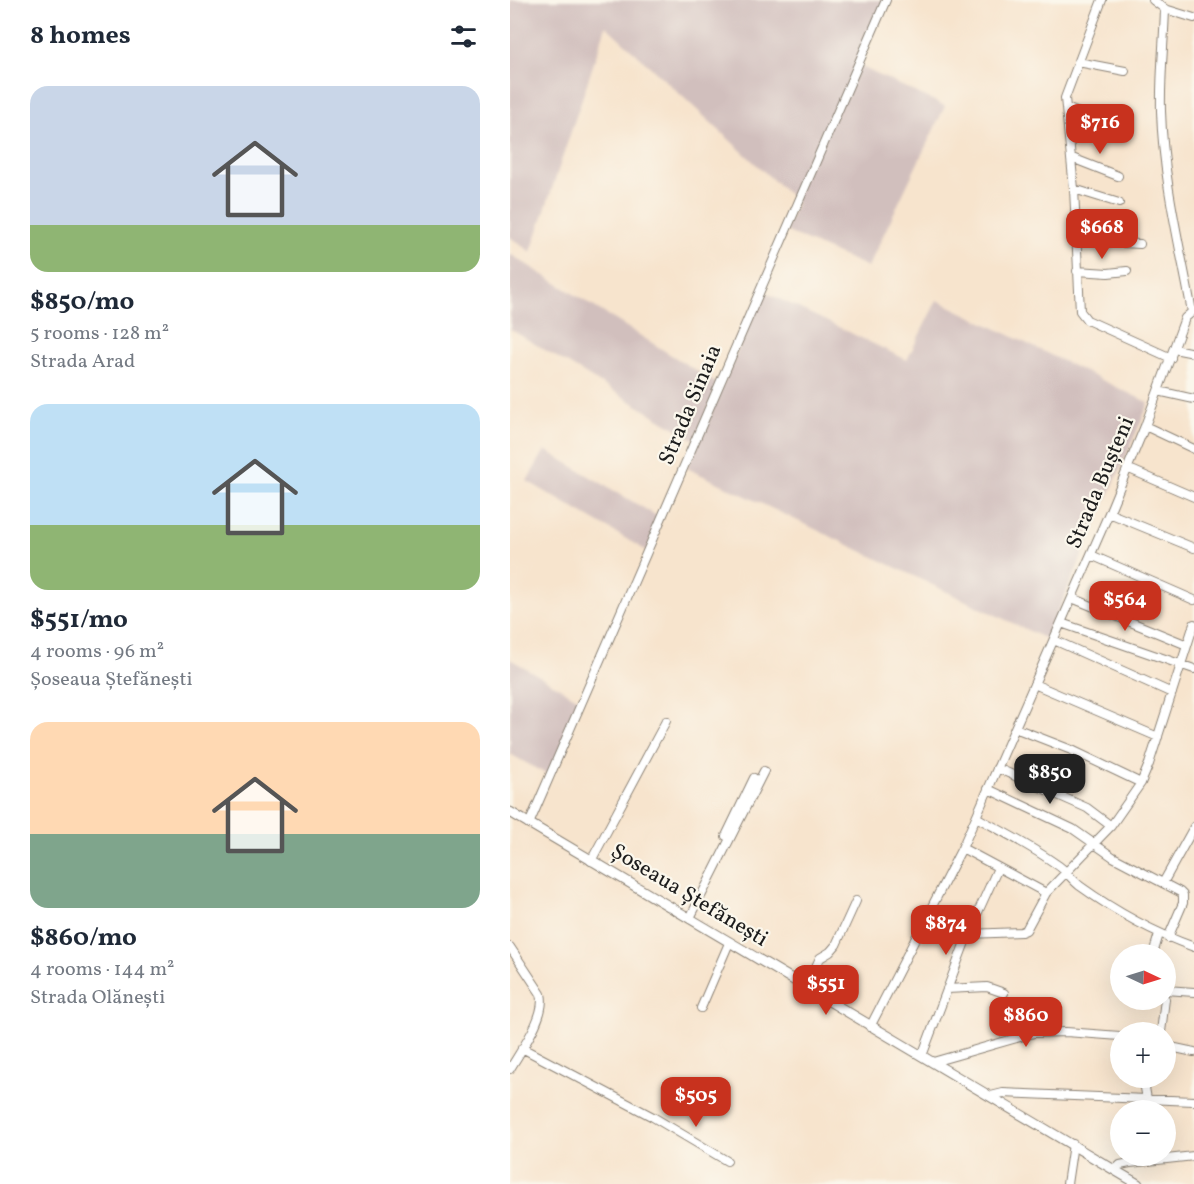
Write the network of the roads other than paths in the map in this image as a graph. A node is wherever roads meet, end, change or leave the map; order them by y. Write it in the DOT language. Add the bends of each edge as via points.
graph roads {
  1 [pos="886,0"];
  2 [pos="1102,0"];
  3 [pos="1153,0"];
  4 [pos="1165,9"];
  5 [pos="1194,18"];
  6 [pos="1078,62"];
  7 [pos="1125,71"];
  8 [pos="1066,108"];
  9 [pos="1122,130"];
  10 [pos="1072,158"];
  11 [pos="1118,176"];
  12 [pos="1074,189"];
  13 [pos="1119,203"];
  14 [pos="1077,236"];
  15 [pos="1140,244"];
  16 [pos="1077,271"];
  17 [pos="1127,271"];
  18 [pos="1193,312"];
  19 [pos="1174,349"];
  20 [pos="1194,353"];
  21 [pos="1171,358"];
  22 [pos="1158,392"];
  23 [pos="1194,399"];
  24 [pos="1145,426"];
  25 [pos="1194,449"];
  26 [pos="1127,468"];
  27 [pos="1194,497"];
  28 [pos="1109,513"];
  29 [pos="1194,548"];
  30 [pos="1091,555"];
  31 [pos="1072,598"];
  32 [pos="1194,600"];
  33 [pos="1061,623"];
  34 [pos="1194,624"];
  35 [pos="1054,640"];
  36 [pos="1187,645"];
  37 [pos="1181,665"];
  38 [pos="1194,669"];
  39 [pos="1034,684"];
  40 [pos="1172,693"];
  41 [pos="666,721"];
  42 [pos="1015,728"];
  43 [pos="1158,737"];
  44 [pos="997,768"];
  45 [pos="764,771"];
  46 [pos="754,778"];
  47 [pos="1140,783"];
  48 [pos="988,789"];
  49 [pos="510,812"];
  50 [pos="976,817"];
  51 [pos="529,824"];
  52 [pos="1112,826"];
  53 [pos="1194,827"];
  54 [pos="1096,845"];
  55 [pos="962,848"];
  56 [pos="591,861"];
  57 [pos="998,868"];
  58 [pos="1067,872"];
  59 [pos="1163,883"];
  60 [pos="1046,893"];
  61 [pos="856,901"];
  62 [pos="688,917"];
  63 [pos="968,934"];
  64 [pos="1159,934"];
  65 [pos="1168,938"];
  66 [pos="729,943"];
  67 [pos="1156,944"];
  68 [pos="510,947"];
  69 [pos="1194,948"];
  70 [pos="806,988"];
  71 [pos="947,989"];
  72 [pos="1194,992"];
  73 [pos="1004,993"];
  74 [pos="1176,993"];
  75 [pos="701,1008"];
  76 [pos="870,1027"];
  77 [pos="1110,1035"];
  78 [pos="522,1048"];
  79 [pos="1176,1048"];
  80 [pos="1194,1052"];
  81 [pos="922,1056"];
  82 [pos="933,1062"];
  83 [pos="510,1068"];
  84 [pos="1147,1088"];
  85 [pos="991,1096"];
  86 [pos="1151,1099"];
  87 [pos="1194,1101"];
  88 [pos="1073,1144"];
  89 [pos="1194,1155"];
  90 [pos="1176,1156"];
  91 [pos="727,1161"];
  92 [pos="1121,1166"];
  93 [pos="1115,1170"];
  94 [pos="1067,1184"];
  95 [pos="1138,1184"];
  1 -- 51 [label="street, Strada Sinaia"];
  2 -- 6 [label="street"];
  3 -- 4 [label="street"];
  4 -- 5 [label="street"];
  4 -- 18 [label="street" via="1163,149"];
  6 -- 7 [label="street"];
  6 -- 8 [label="street" via="1066,93"];
  8 -- 9 [label="street"];
  8 -- 10 [label="street"];
  10 -- 11 [label="street"];
  10 -- 12 [label="street"];
  12 -- 13 [label="street"];
  12 -- 14 [label="street"];
  14 -- 15 [label="street" via="1107,243"];
  14 -- 16 [label="street"];
  16 -- 17 [label="street"];
  16 -- 21 [label="street" via="1083,317"];
  18 -- 19 [label="street, Strada Bușteni" via="1185,318"];
  19 -- 20 [label="street"];
  19 -- 21 [label="street, Strada Bușteni"];
  21 -- 22 [label="street, Strada Bușteni"];
  22 -- 23 [label="street"];
  22 -- 24 [label="street, Strada Bușteni"];
  24 -- 25 [label="street"];
  24 -- 26 [label="street, Strada Bușteni"];
  26 -- 27 [label="street"];
  26 -- 28 [label="street, Strada Bușteni"];
  28 -- 29 [label="street"];
  28 -- 30 [label="street, Strada Bușteni"];
  30 -- 31 [label="street, Strada Bușteni"];
  30 -- 32 [label="street"];
  31 -- 33 [label="street, Strada Bușteni"];
  31 -- 36 [label="street"];
  33 -- 35 [label="street, Strada Bușteni"];
  33 -- 37 [label="street"];
  34 -- 36 [label="street"];
  35 -- 39 [label="street, Strada Bușteni"];
  35 -- 40 [label="street"];
  36 -- 37 [label="street"];
  37 -- 38 [label="street"];
  37 -- 40 [label="street"];
  39 -- 42 [label="street, Strada Bușteni"];
  39 -- 43 [label="street"];
  40 -- 43 [label="street"];
  41 -- 56 [label="street"];
  42 -- 44 [label="street, Strada Bușteni"];
  42 -- 47 [label="street"];
  43 -- 47 [label="street"];
  44 -- 48 [label="street, Strada Bușteni"];
  44 -- 52 [label="street" via="1088,808"];
  45 -- 62 [label="street"];
  46 -- 62 [label="street"];
  47 -- 52 [label="street"];
  48 -- 50 [label="street, Strada Bușteni"];
  48 -- 54 [label="street" via="1073,829"];
  49 -- 51 [label="main road, Șoseaua Ștefănești"];
  50 -- 55 [label="street, Strada Bușteni"];
  50 -- 58 [label="street"];
  51 -- 56 [label="main road, Șoseaua Ștefănești"];
  52 -- 54 [label="street"];
  53 -- 59 [label="street"];
  54 -- 58 [label="street"];
  54 -- 59 [label="street"];
  55 -- 57 [label="street"];
  55 -- 76 [label="street, Strada Bușteni"];
  56 -- 62 [label="main road, Șoseaua Ștefănești"];
  57 -- 60 [label="street"];
  57 -- 63 [label="street"];
  58 -- 60 [label="street"];
  58 -- 64 [label="street" via="1078,885"];
  59 -- 65 [label="street" via="1180,892 1184,899"];
  60 -- 63 [label="street" via="1023,932"];
  61 -- 70 [label="street" via="836,945 820,958"];
  62 -- 66 [label="main road, Șoseaua Ștefănești"];
  63 -- 71 [label="street"];
  64 -- 65 [label="street"];
  64 -- 67 [label="street"];
  65 -- 69 [label="street"];
  66 -- 70 [label="main road, Șoseaua Ștefănești"];
  66 -- 75 [label="street"];
  68 -- 78 [label="street" via="543,1002"];
  70 -- 76 [label="main road, Șoseaua Ștefănești"];
  71 -- 73 [label="street" via="987,987"];
  71 -- 81 [label="street"];
  72 -- 74 [label="street"];
  76 -- 81 [label="main road, Șoseaua Ștefănești"];
  77 -- 82 [label="street" via="1034,1033"];
  78 -- 83 [label="street"];
  78 -- 91 [label="street"];
  79 -- 80 [label="street"];
  81 -- 82 [label="main road, Șoseaua Ștefănești"];
  82 -- 85 [label="main road, Șoseaua Ștefănești"];
  84 -- 86 [label="street"];
  85 -- 86 [label="street" via="1004,1093"];
  85 -- 88 [label="main road, Șoseaua Ștefănești"];
  86 -- 87 [label="street"];
  88 -- 93 [label="main road, Șoseaua Ștefănești"];
  88 -- 94 [label="street"];
  89 -- 90 [label="street"];
  92 -- 93 [label="street"];
  93 -- 95 [label="main road, Șoseaua Ștefănești"];
}
